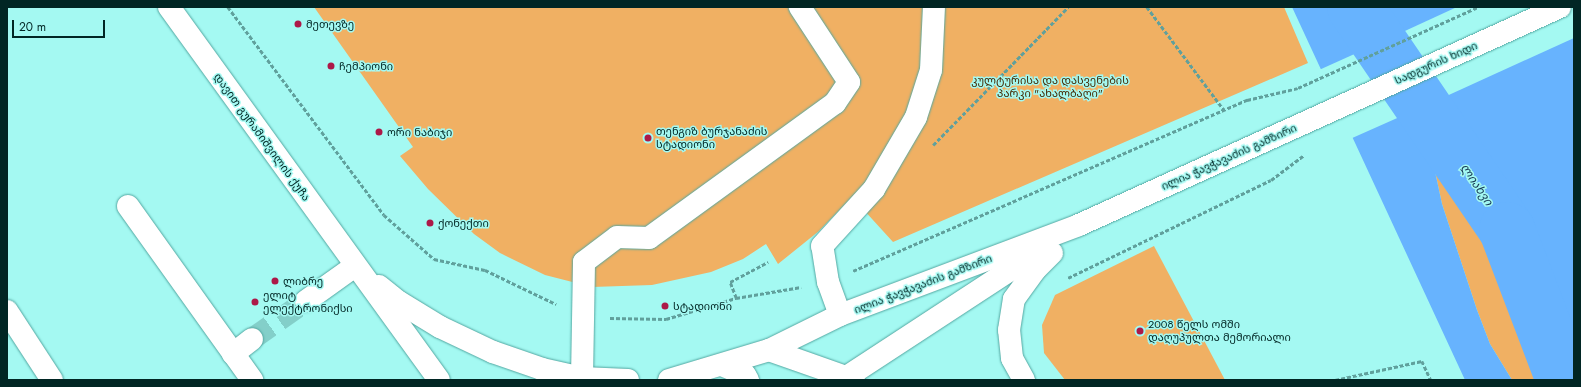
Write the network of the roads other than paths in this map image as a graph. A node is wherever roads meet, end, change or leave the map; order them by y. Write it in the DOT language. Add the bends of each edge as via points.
graph roads {
  1 [pos="169,7"];
  2 [pos="800,7"];
  3 [pos="934,7"];
  4 [pos="1560,7"];
  5 [pos="1312,119"];
  6 [pos="128,206"];
  7 [pos="1079,225"];
  8 [pos="355,266"];
  9 [pos="306,301"];
  10 [pos="7,311"];
  11 [pos="840,315"];
  12 [pos="252,339"];
  13 [pos="769,350"];
  14 [pos="233,354"];
  15 [pos="722,365"];
  16 [pos="582,378"];
  17 [pos="848,379"];
  18 [pos="52,380"];
  19 [pos="252,380"];
  20 [pos="439,380"];
  21 [pos="628,380"];
  22 [pos="669,380"];
  23 [pos="748,380"];
  24 [pos="1024,380"];
  1 -- 8 [label="main road, დავით გურამიშვილის ქუჩა"];
  2 -- 16 [label="main road" via="849,82 835,103 649,238 617,237 584,262"];
  3 -- 11 [label="main road" via="931,70 916,117 874,189 822,246 828,282"];
  4 -- 5 [label="main road, სადგურის ხიდი"];
  5 -- 7 [label="main road, ილია ჭავჭავაძის გამზირი"];
  6 -- 14 [label="main road"];
  7 -- 11 [label="main road, ილია ჭავჭავაძის გამზირი"];
  7 -- 17 [label="main road, ილია ჭავჭავაძის გამზირი"];
  7 -- 24 [label="main road" via="1035,270 1014,299 1009,330 1012,358"];
  8 -- 9 [label="main road"];
  8 -- 16 [label="main road, დავით გურამიშვილის ქუჩა" via="399,302 440,327 493,352 542,369"];
  8 -- 20 [label="main road, დავით გურამიშვილის ქუჩა"];
  10 -- 18 [label="main road"];
  11 -- 13 [label="main road, ილია ჭავჭავაძის გამზირი"];
  12 -- 14 [label="main road"];
  13 -- 15 [label="main road, ილია ჭავჭავაძის გამზირი"];
  13 -- 17 [label="main road, ილია ჭავჭავაძის გამზირი"];
  14 -- 19 [label="main road"];
  15 -- 22 [label="main road, ილია ჭავჭავაძის გამზირი"];
  15 -- 23 [label="main road" via="745,375"];
  16 -- 21 [label="main road, დავით გურამიშვილის ქუჩა"];
}
